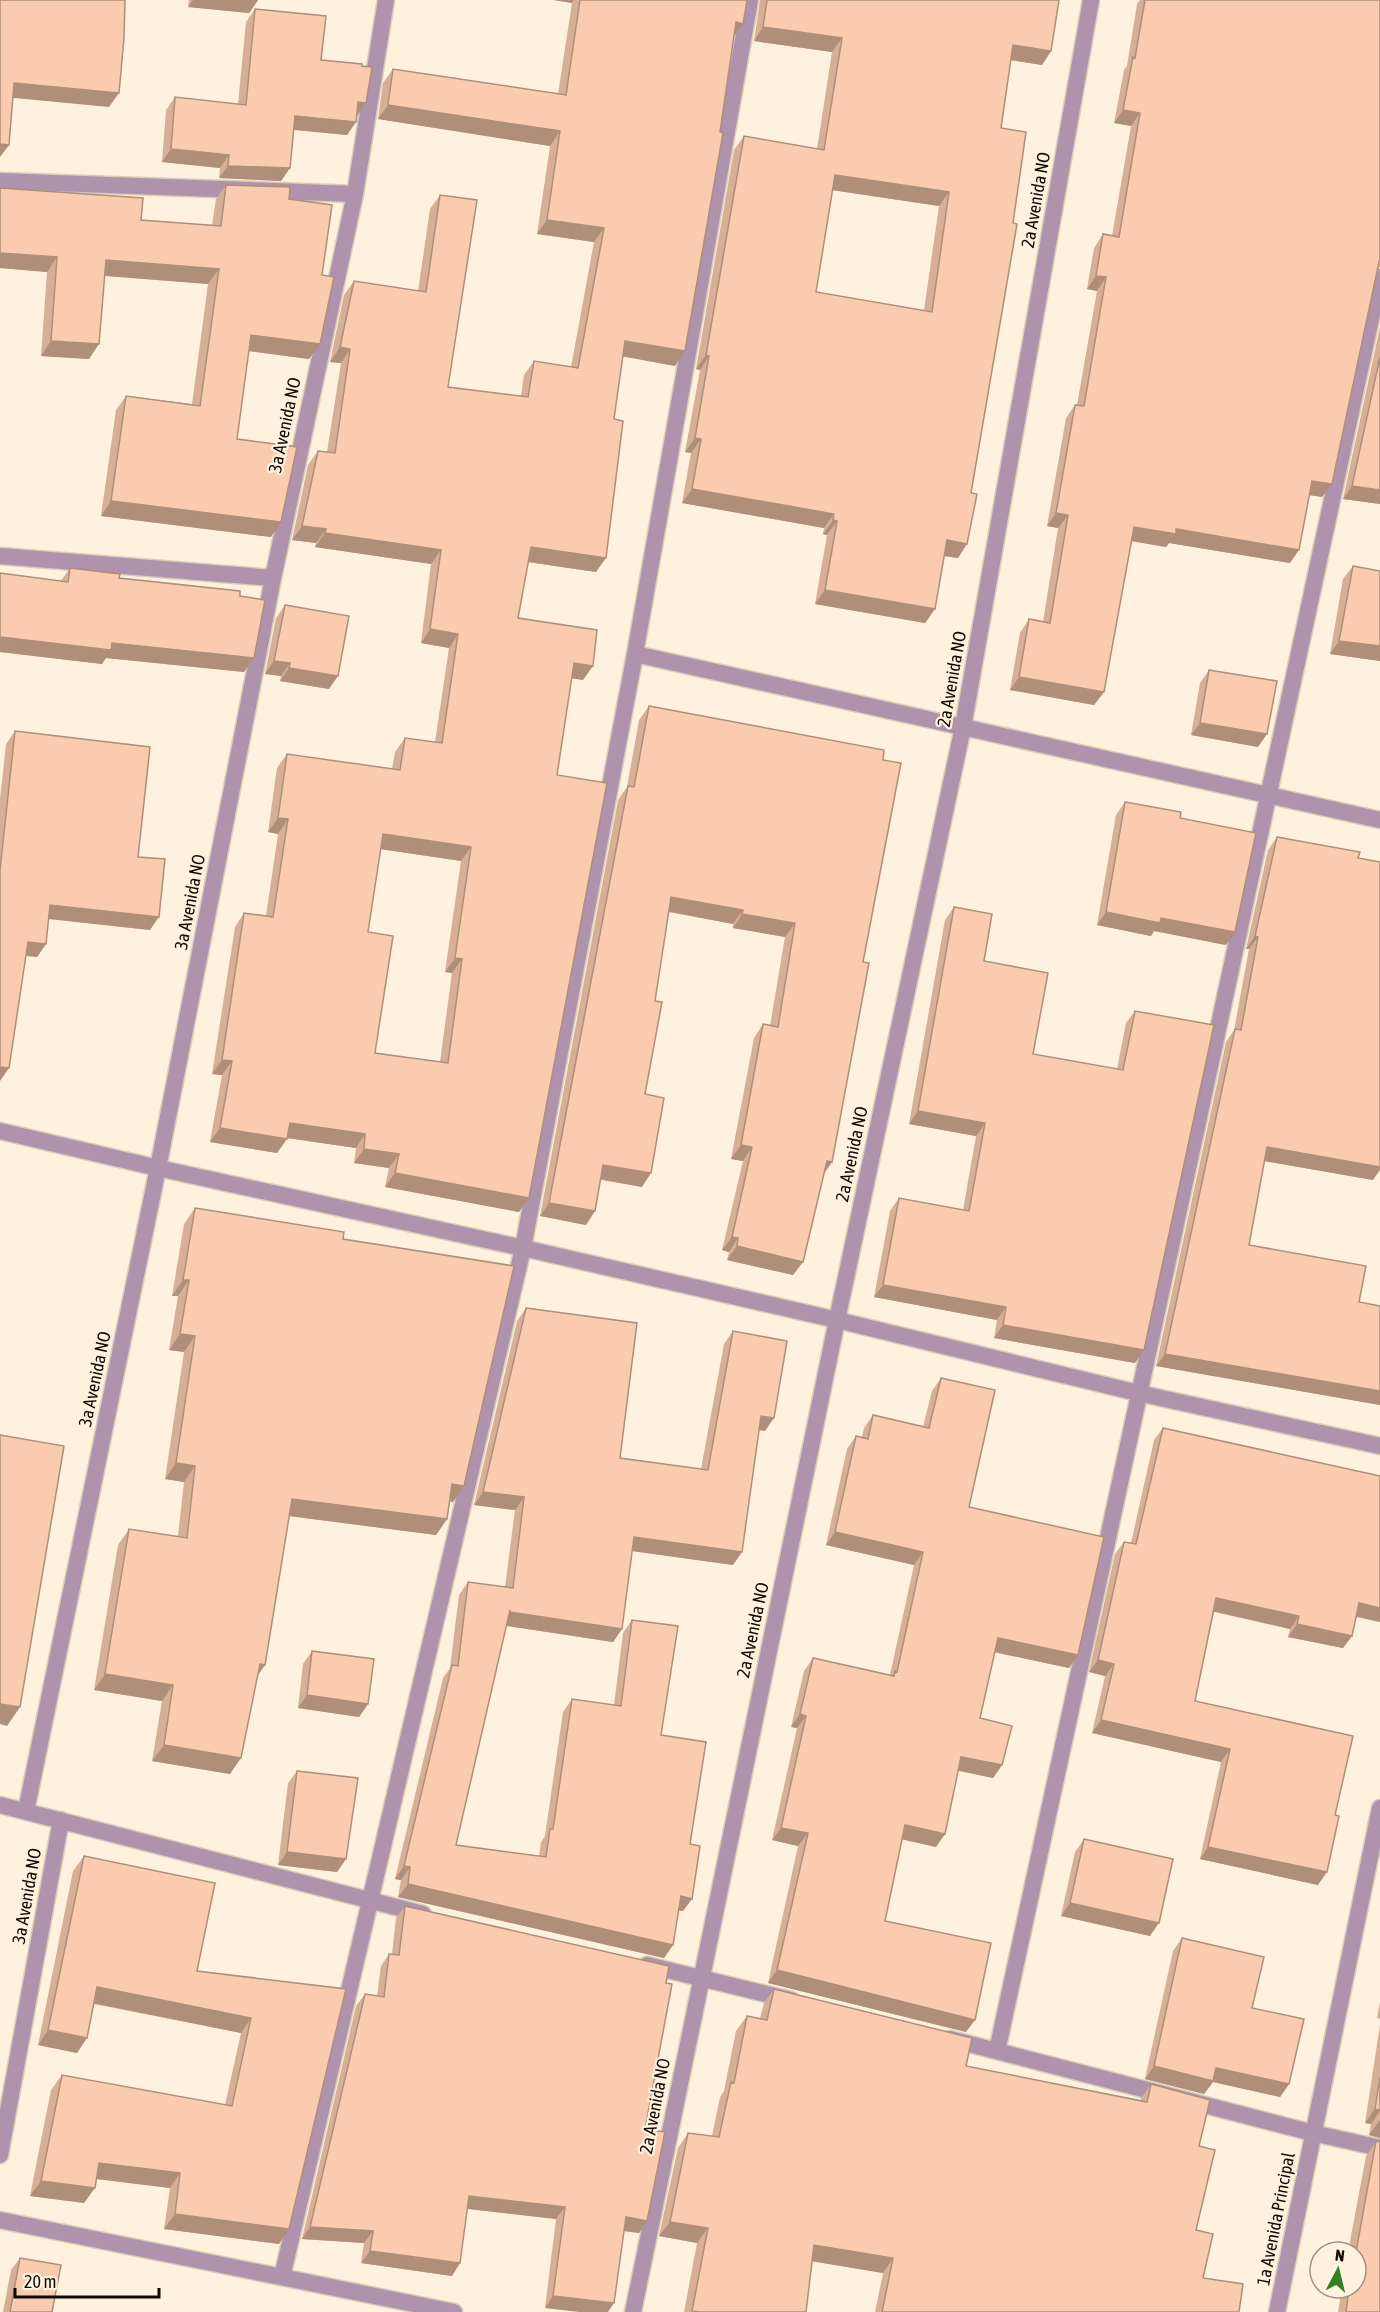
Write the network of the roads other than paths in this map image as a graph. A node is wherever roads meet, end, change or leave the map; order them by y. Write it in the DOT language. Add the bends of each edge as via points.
graph roads {
  1 [pos="386,0"];
  2 [pos="750,0"];
  3 [pos="1091,0"];
  4 [pos="0,181"];
  5 [pos="355,194"];
  6 [pos="1380,277"];
  7 [pos="0,556"];
  8 [pos="273,578"];
  9 [pos="635,654"];
  10 [pos="963,727"];
  11 [pos="1270,795"];
  12 [pos="1380,820"];
  13 [pos="0,1131"];
  14 [pos="158,1168"];
  15 [pos="523,1248"];
  16 [pos="837,1320"];
  17 [pos="1138,1393"];
  18 [pos="1380,1446"];
  19 [pos="0,1805"];
  20 [pos="1380,1808"];
  21 [pos="26,1811"];
  22 [pos="61,1820"];
  23 [pos="371,1902"];
  24 [pos="439,1918"];
  25 [pos="632,1962"];
  26 [pos="701,1977"];
  27 [pos="803,2003"];
  28 [pos="929,2034"];
  29 [pos="997,2051"];
  30 [pos="1313,2133"];
  31 [pos="1380,2148"];
  32 [pos="0,2156"];
  33 [pos="0,2220"];
  34 [pos="282,2277"];
  35 [pos="454,2312"];
  36 [pos="633,2312"];
  37 [pos="1277,2312"];
  1 -- 5 [label="street, 3a Avenida NO"];
  2 -- 9 [label="street"];
  3 -- 10 [label="street, 2a Avenida NO"];
  4 -- 5 [label="street"];
  5 -- 8 [label="street, 3a Avenida NO"];
  6 -- 11 [label="street"];
  7 -- 8 [label="street"];
  8 -- 14 [label="street, 3a Avenida NO"];
  9 -- 10 [label="street"];
  9 -- 15 [label="street"];
  10 -- 11 [label="street"];
  10 -- 16 [label="street, 2a Avenida NO"];
  11 -- 12 [label="street"];
  11 -- 17 [label="street"];
  13 -- 14 [label="street"];
  14 -- 15 [label="street"];
  14 -- 21 [label="street, 3a Avenida NO"];
  15 -- 16 [label="street"];
  15 -- 23 [label="street"];
  16 -- 17 [label="street"];
  16 -- 26 [label="street, 2a Avenida NO"];
  17 -- 18 [label="street"];
  17 -- 29 [label="street"];
  19 -- 21 [label="street"];
  20 -- 30 [label="street, 1a Avenida Principal"];
  21 -- 22 [label="street"];
  22 -- 23 [label="street"];
  22 -- 32 [label="street, 3a Avenida NO"];
  23 -- 24 [label="street"];
  23 -- 34 [label="street"];
  25 -- 26 [label="street"];
  26 -- 27 [label="street"];
  26 -- 36 [label="street, 2a Avenida NO"];
  28 -- 29 [label="street"];
  29 -- 30 [label="street"];
  30 -- 31 [label="street"];
  30 -- 37 [label="street, 1a Avenida Principal"];
  33 -- 34 [label="street"];
  34 -- 35 [label="street"];
}
